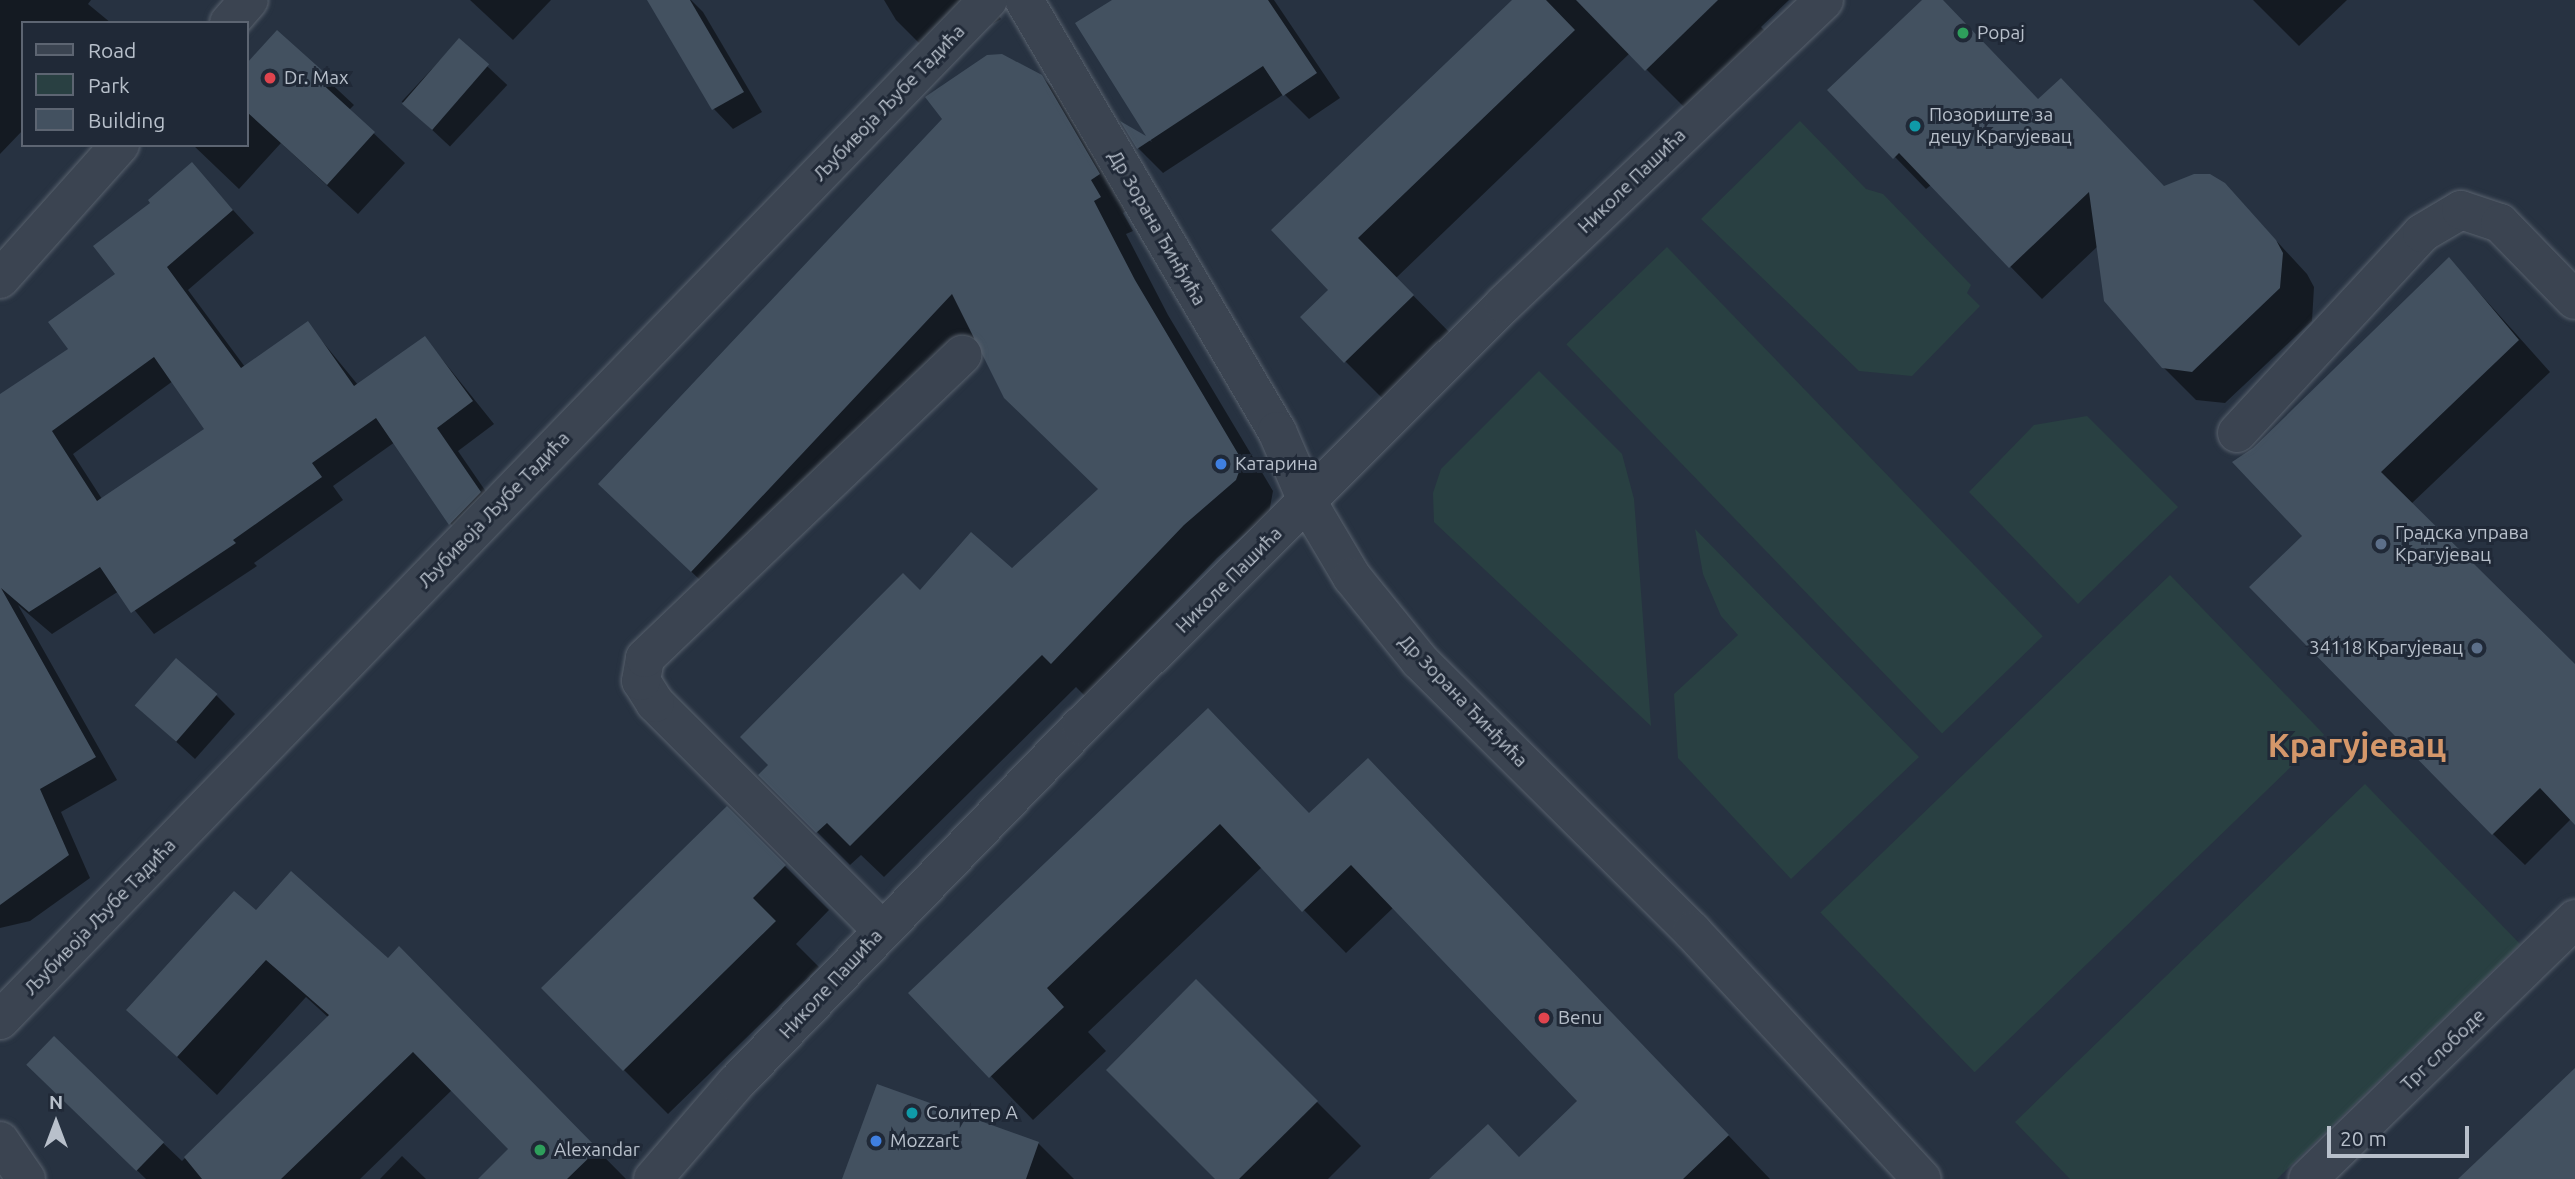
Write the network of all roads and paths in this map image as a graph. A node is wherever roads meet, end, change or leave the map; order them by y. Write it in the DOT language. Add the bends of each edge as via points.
graph roads {
  1 [pos="249,0"];
  2 [pos="988,0"];
  3 [pos="1024,0"];
  4 [pos="1824,0"];
  5 [pos="231,21"];
  6 [pos="118,147"];
  7 [pos="0,279"];
  8 [pos="2575,300"];
  9 [pos="962,355"];
  10 [pos="2237,433"];
  11 [pos="1308,503"];
  12 [pos="2575,919"];
  13 [pos="882,930"];
  14 [pos="0,1020"];
  15 [pos="0,1141"];
  16 [pos="26,1179"];
  17 [pos="653,1179"];
  18 [pos="1922,1179"];
  19 [pos="2308,1179"];
  1 -- 5 [label="street"];
  2 -- 14 [label="street, Љубивоја Љубе Тадића"];
  3 -- 11 [label="street, Др Зорана Ђинђића" via="1277,431"];
  4 -- 11 [label="street, Николе Пашића" via="1504,304"];
  6 -- 7 [label="street"];
  8 -- 10 [label="street" via="2500,223 2461,210 2422,233"];
  9 -- 13 [label="street" via="645,658 641,681 655,704"];
  11 -- 13 [label="street, Николе Пашића"];
  11 -- 18 [label="street, Др Зорана Ђинђића" via="1352,577 1419,661 1692,931"];
  12 -- 19 [label="street, Трг слободе"];
  13 -- 17 [label="street, Николе Пашића"];
  15 -- 16 [label="street"];
}
